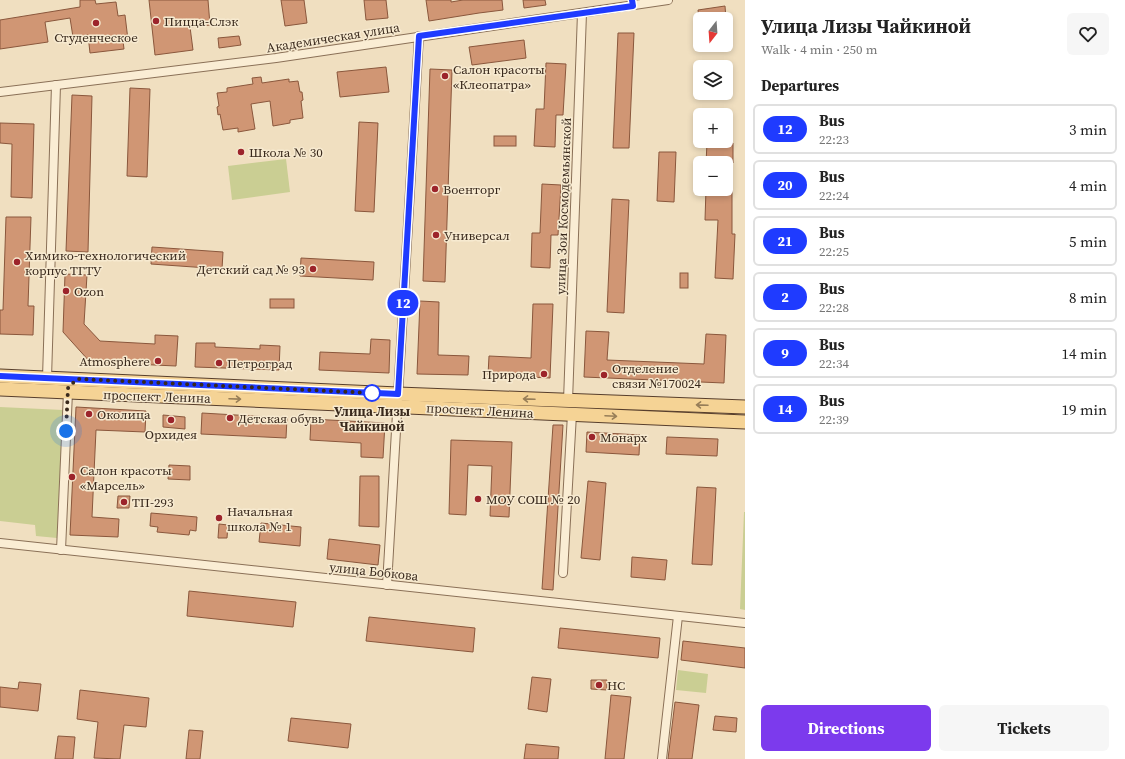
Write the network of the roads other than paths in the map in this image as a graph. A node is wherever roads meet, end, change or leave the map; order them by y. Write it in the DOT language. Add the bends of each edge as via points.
graph roads {
  1 [pos="668,0"];
  2 [pos="632,3"];
  3 [pos="582,13"];
  4 [pos="419,36"];
  5 [pos="56,85"];
  6 [pos="0,92"];
  7 [pos="0,376"];
  8 [pos="47,378"];
  9 [pos="79,379"];
  10 [pos="0,389"];
  11 [pos="39,390"];
  12 [pos="68,392"];
  13 [pos="398,400"];
  14 [pos="568,401"];
  15 [pos="745,406"];
  16 [pos="566,414"];
  17 [pos="745,422"];
  18 [pos="0,543"];
  19 [pos="61,550"];
  20 [pos="563,573"];
  21 [pos="387,585"];
  22 [pos="678,616"];
  23 [pos="745,623"];
  24 [pos="662,759"];
  1 -- 2 [label="street, Академическая улица"];
  2 -- 3 [label="street, Академическая улица"];
  3 -- 4 [label="street, Академическая улица"];
  3 -- 14 [label="street, улица Зои Космодемьянской"];
  4 -- 5 [label="street, Академическая улица" via="276,58"];
  4 -- 13 [label="street"];
  5 -- 6 [label="street, Академическая улица"];
  5 -- 8 [label="street"];
  7 -- 8 [label="main road, проспект Ленина"];
  8 -- 9 [label="main road, проспект Ленина"];
  8 -- 11 [label="main road" via="45,386"];
  9 -- 12 [label="main road" via="70,385"];
  9 -- 13 [label="main road, проспект Ленина"];
  10 -- 11 [label="main road, проспект Ленина"];
  11 -- 12 [label="main road, проспект Ленина"];
  12 -- 13 [label="main road, проспект Ленина, one-way"];
  12 -- 19 [label="street"];
  14 -- 13 [label="main road, проспект Ленина, one-way"];
  13 -- 16 [label="main road, проспект Ленина"];
  13 -- 21 [label="street"];
  15 -- 14 [label="main road, проспект Ленина, one-way"];
  14 -- 16 [label="main road"];
  16 -- 17 [label="main road, проспект Ленина, one-way"];
  16 -- 20 [label="street"];
  18 -- 19 [label="street, улица Бобкова"];
  19 -- 21 [label="street, улица Бобкова"];
  21 -- 22 [label="street, улица Бобкова"];
  22 -- 23 [label="street, улица Бобкова"];
  22 -- 24 [label="street"];
}
